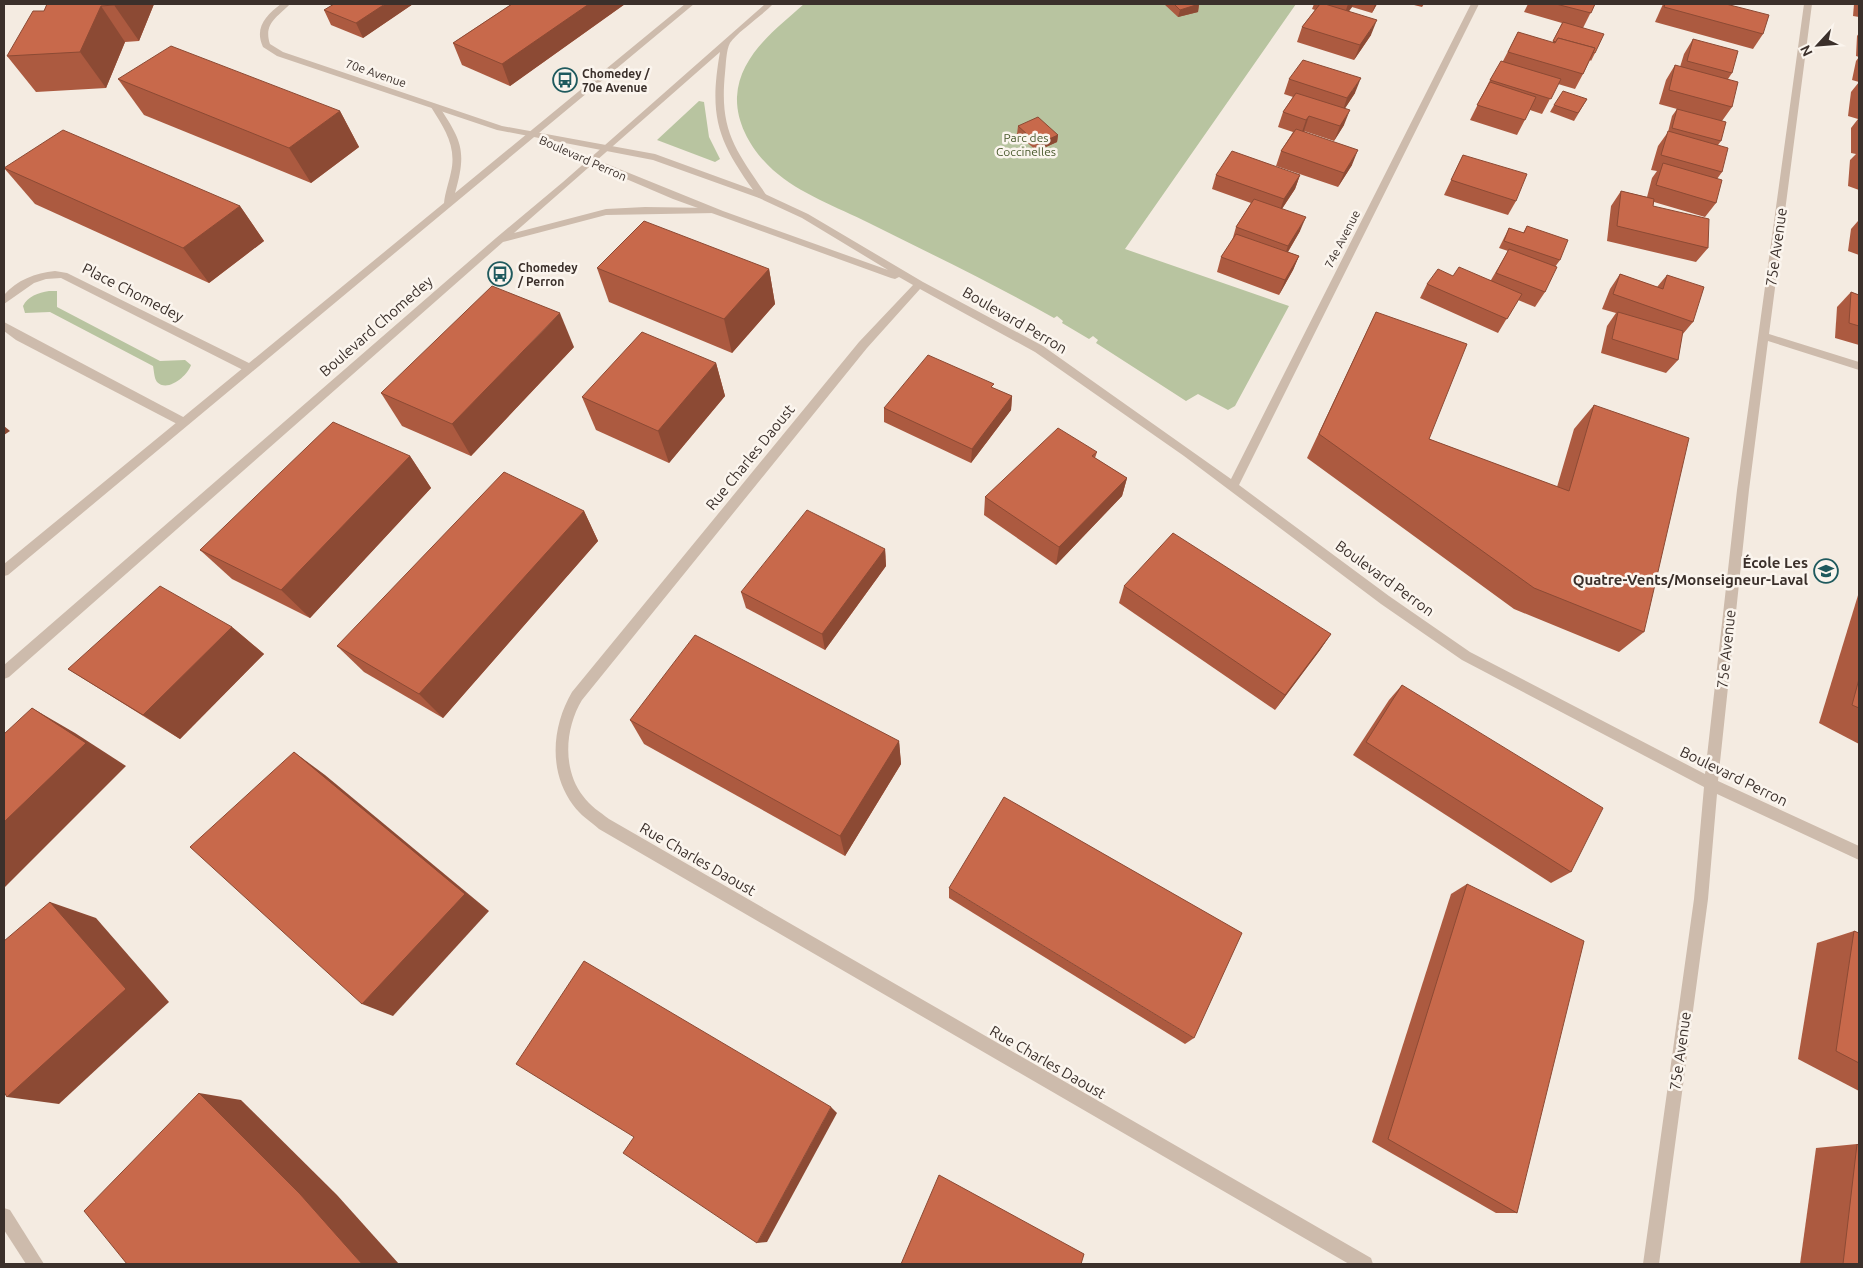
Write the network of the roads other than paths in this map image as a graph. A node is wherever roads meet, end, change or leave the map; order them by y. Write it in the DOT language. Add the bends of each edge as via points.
graph roads {
  1 [pos="286,4"];
  2 [pos="690,4"];
  3 [pos="769,4"];
  4 [pos="1475,4"];
  5 [pos="1808,4"];
  6 [pos="726,42"];
  7 [pos="435,107"];
  8 [pos="530,135"];
  9 [pos="607,148"];
  10 [pos="591,162"];
  11 [pos="762,196"];
  12 [pos="448,202"];
  13 [pos="713,211"];
  14 [pos="498,240"];
  15 [pos="919,284"];
  16 [pos="4,301"];
  17 [pos="4,326"];
  18 [pos="1764,336"];
  19 [pos="1859,366"];
  20 [pos="249,368"];
  21 [pos="183,422"];
  22 [pos="1233,486"];
  23 [pos="4,571"];
  24 [pos="4,673"];
  25 [pos="1711,784"];
  26 [pos="1859,853"];
  27 [pos="4,1216"];
  28 [pos="36,1264"];
  29 [pos="1365,1264"];
  30 [pos="1651,1264"];
  1 -- 7 [label="street, 70e Avenue" via="263,26 263,39 271,50"];
  2 -- 8 [label="street"];
  3 -- 6 [label="street, Boulevard Chomedey"];
  4 -- 22 [label="street, 74e Avenue"];
  5 -- 18 [label="street, 75e Avenue"];
  6 -- 9 [label="street, Boulevard Chomedey"];
  6 -- 11 [label="street" via="718,102 720,126 731,151"];
  7 -- 8 [label="street, 70e Avenue"];
  7 -- 12 [label="street" via="455,139 459,154"];
  8 -- 9 [label="street, Boulevard Perron"];
  8 -- 10 [label="street, Boulevard Perron"];
  8 -- 12 [label="street"];
  9 -- 10 [label="street, Boulevard Chomedey"];
  9 -- 11 [label="street, Boulevard Perron" via="655,156"];
  10 -- 13 [label="street, Boulevard Perron"];
  10 -- 14 [label="street, Boulevard Chomedey"];
  11 -- 15 [label="street, Boulevard Perron" via="805,216"];
  12 -- 20 [label="street"];
  13 -- 14 [label="street" via="606,212"];
  13 -- 15 [label="street, Boulevard Perron"];
  14 -- 24 [label="street, Boulevard Chomedey"];
  15 -- 22 [label="street, Boulevard Perron" via="1039,349"];
  15 -- 29 [label="street, Rue Charles Daoust" via="863,345 577,696 566,715 562,735 565,772 572,791 585,809 604,824"];
  16 -- 20 [label="street, Place Chomedey" via="9,294 33,280 51,274 63,275"];
  17 -- 21 [label="street"];
  18 -- 19 [label="street"];
  18 -- 25 [label="street, 75e Avenue"];
  20 -- 21 [label="street"];
  21 -- 23 [label="street"];
  22 -- 25 [label="street, Boulevard Perron" via="1385,600 1466,656"];
  25 -- 26 [label="street, Boulevard Perron"];
  25 -- 30 [label="street, 75e Avenue" via="1701,899"];
  27 -- 28 [label="street"];
}
